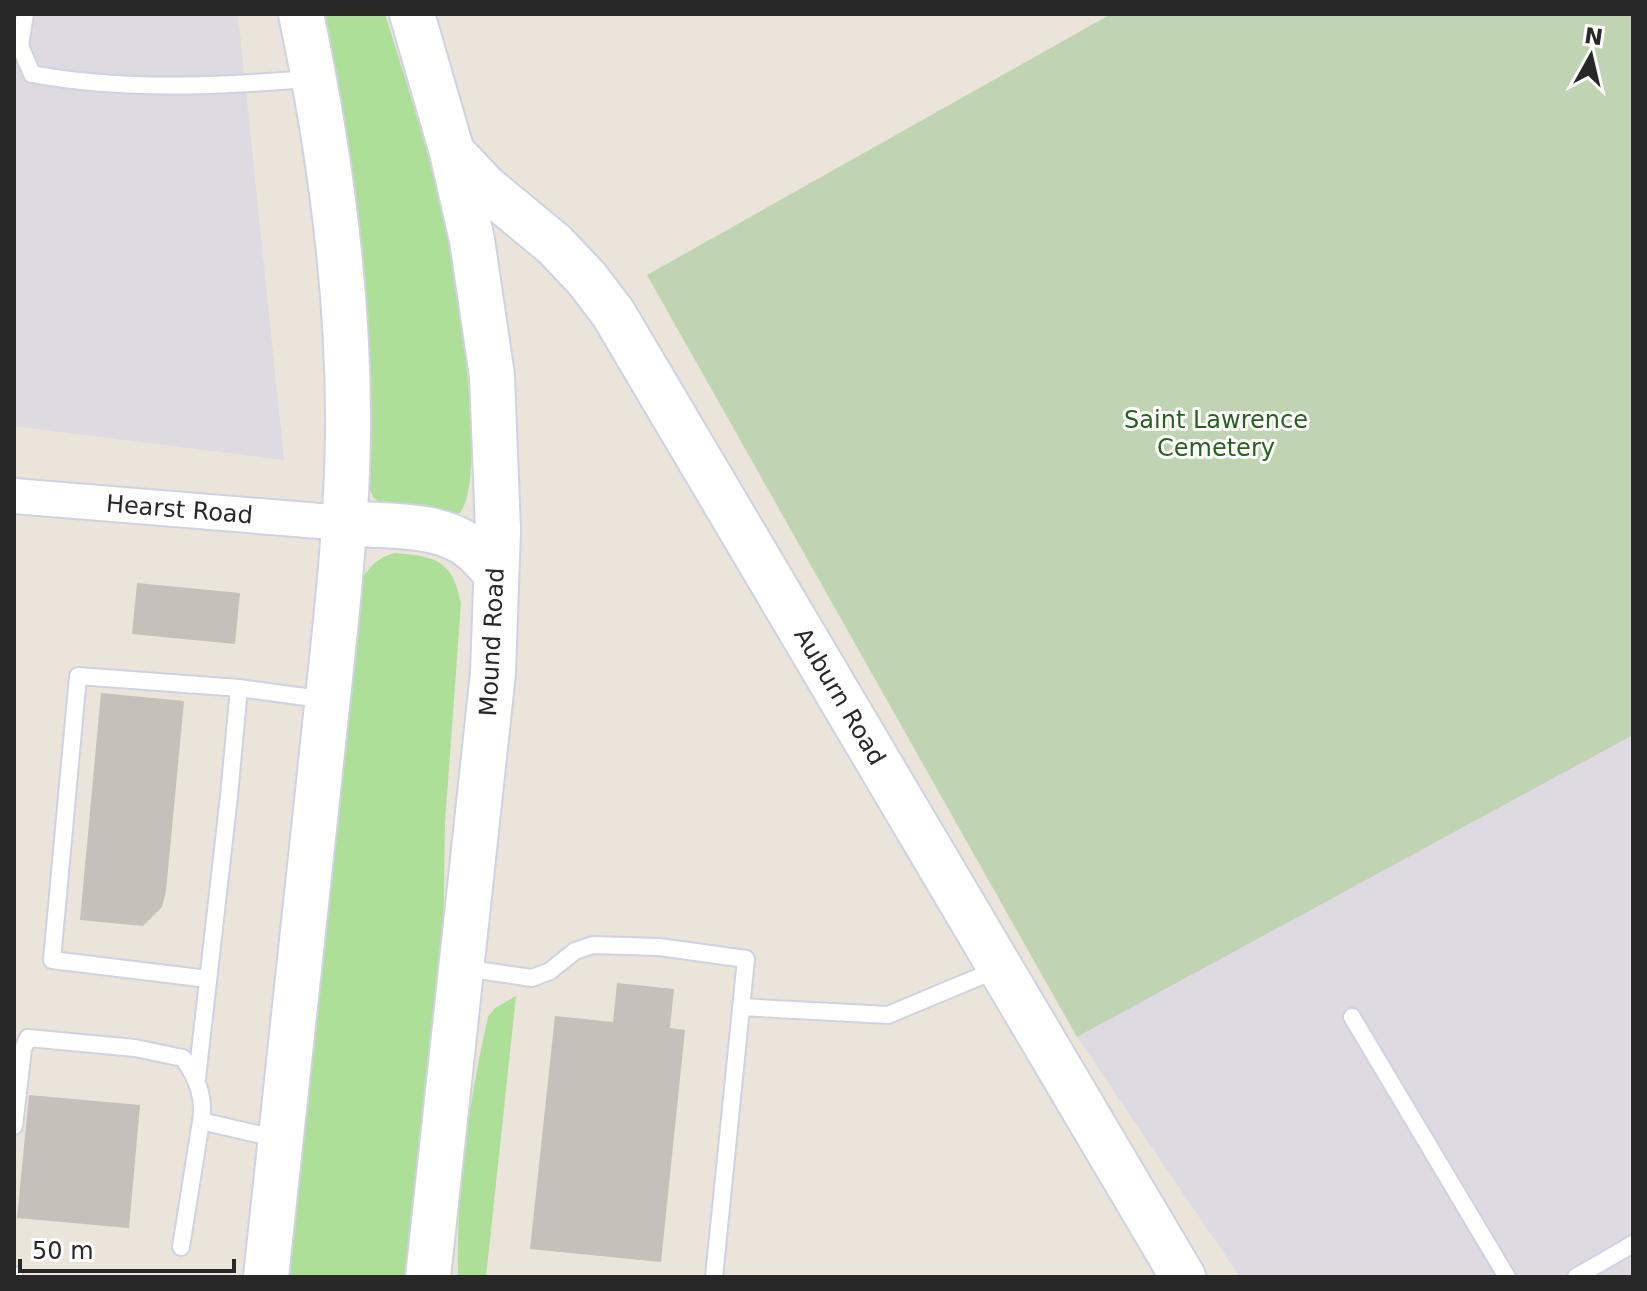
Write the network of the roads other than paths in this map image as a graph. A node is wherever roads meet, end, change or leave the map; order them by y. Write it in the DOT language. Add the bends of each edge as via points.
graph roads {
  1 [pos="25,14"];
  2 [pos="301,14"];
  3 [pos="412,14"];
  4 [pos="17,48"];
  5 [pos="315,78"];
  6 [pos="452,152"];
  7 [pos="14,496"];
  8 [pos="344,523"];
  9 [pos="496,573"];
  10 [pos="239,688"];
  11 [pos="327,700"];
  12 [pos="462,968"];
  13 [pos="1000,968"];
  14 [pos="208,979"];
  15 [pos="741,1007"];
  16 [pos="1352,1017"];
  17 [pos="197,1078"];
  18 [pos="201,1121"];
  19 [pos="14,1126"];
  20 [pos="280,1140"];
  21 [pos="1633,1244"];
  22 [pos="181,1247"];
  23 [pos="266,1277"];
  24 [pos="428,1277"];
  25 [pos="714,1277"];
  26 [pos="1183,1277"];
  27 [pos="1507,1277"];
  28 [pos="1576,1277"];
  1 -- 4 [label="lane"];
  2 -- 5 [label="main road"];
  3 -- 6 [label="main road, Mound Road"];
  4 -- 5 [label="lane" via="32,74 73,81 218,86"];
  5 -- 8 [label="main road" via="342,279 348,420"];
  6 -- 9 [label="main road, Mound Road" via="472,240 492,376"];
  6 -- 13 [label="main road, Auburn Road" via="555,245 613,313"];
  7 -- 8 [label="street, Hearst Road"];
  8 -- 9 [label="main road" via="443,534 473,549"];
  8 -- 11 [label="main road"];
  9 -- 12 [label="main road, Mound Road" via="493,673"];
  10 -- 11 [label="lane"];
  10 -- 14 [label="lane"];
  10 -- 14 [label="lane" via="78,676 52,960"];
  11 -- 20 [label="main road"];
  12 -- 15 [label="lane" via="532,978 593,945 659,947 746,959"];
  12 -- 24 [label="main road, Mound Road"];
  13 -- 15 [label="lane" via="888,1015"];
  13 -- 26 [label="main road, Auburn Road"];
  14 -- 17 [label="lane"];
  15 -- 25 [label="lane"];
  16 -- 27 [label="lane"];
  17 -- 18 [label="lane"];
  17 -- 19 [label="lane" via="183,1058 28,1038"];
  18 -- 20 [label="lane"];
  18 -- 22 [label="lane"];
  20 -- 23 [label="main road"];
  21 -- 28 [label="lane"];
}
